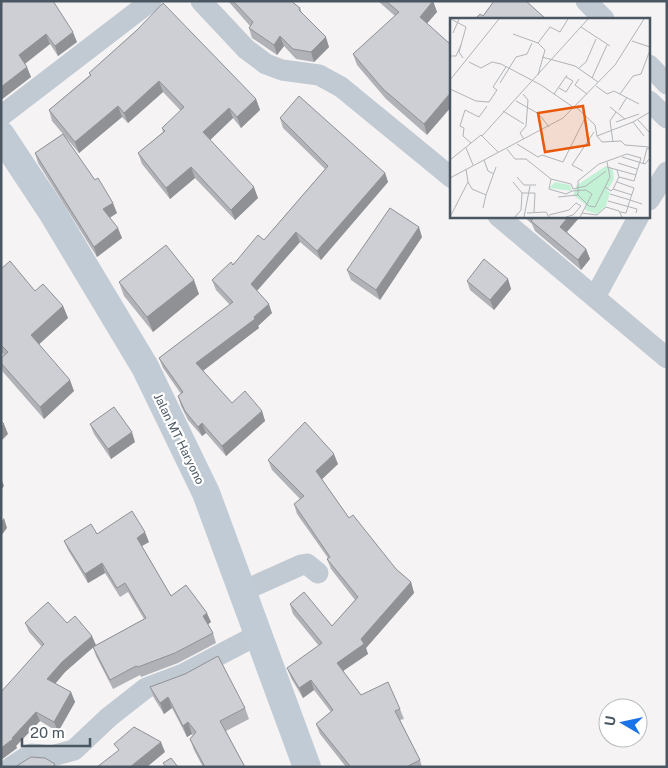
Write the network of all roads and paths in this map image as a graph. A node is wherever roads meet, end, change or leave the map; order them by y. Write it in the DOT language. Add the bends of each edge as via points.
graph roads {
  1 [pos="151,1"];
  2 [pos="201,1"];
  3 [pos="586,1"];
  4 [pos="603,18"];
  5 [pos="650,66"];
  6 [pos="667,84"];
  7 [pos="650,102"];
  8 [pos="1,116"];
  9 [pos="667,118"];
  10 [pos="4,144"];
  11 [pos="667,172"];
  12 [pos="450,176"];
  13 [pos="650,198"];
  14 [pos="500,218"];
  15 [pos="638,218"];
  16 [pos="595,297"];
  17 [pos="667,358"];
  18 [pos="318,573"];
  19 [pos="243,591"];
  20 [pos="259,634"];
  21 [pos="11,767"];
  22 [pos="308,767"];
  1 -- 8 [label="street"];
  2 -- 12 [label="street" via="246,49 266,64 282,70 319,75 341,87"];
  3 -- 4 [label="street"];
  5 -- 6 [label="street"];
  7 -- 9 [label="street"];
  10 -- 19 [label="main road, Jalan MT Haryono" via="52,212 145,367 206,493"];
  11 -- 13 [label="street"];
  14 -- 16 [label="street"];
  15 -- 16 [label="street"];
  16 -- 17 [label="street"];
  18 -- 19 [label="street" via="307,564 301,565"];
  19 -- 20 [label="main road, Jalan MT Haryono"];
  20 -- 21 [label="street" via="183,674 146,688 74,750 52,756 31,754"];
  20 -- 22 [label="main road, Jalan MT Haryono"];
}
